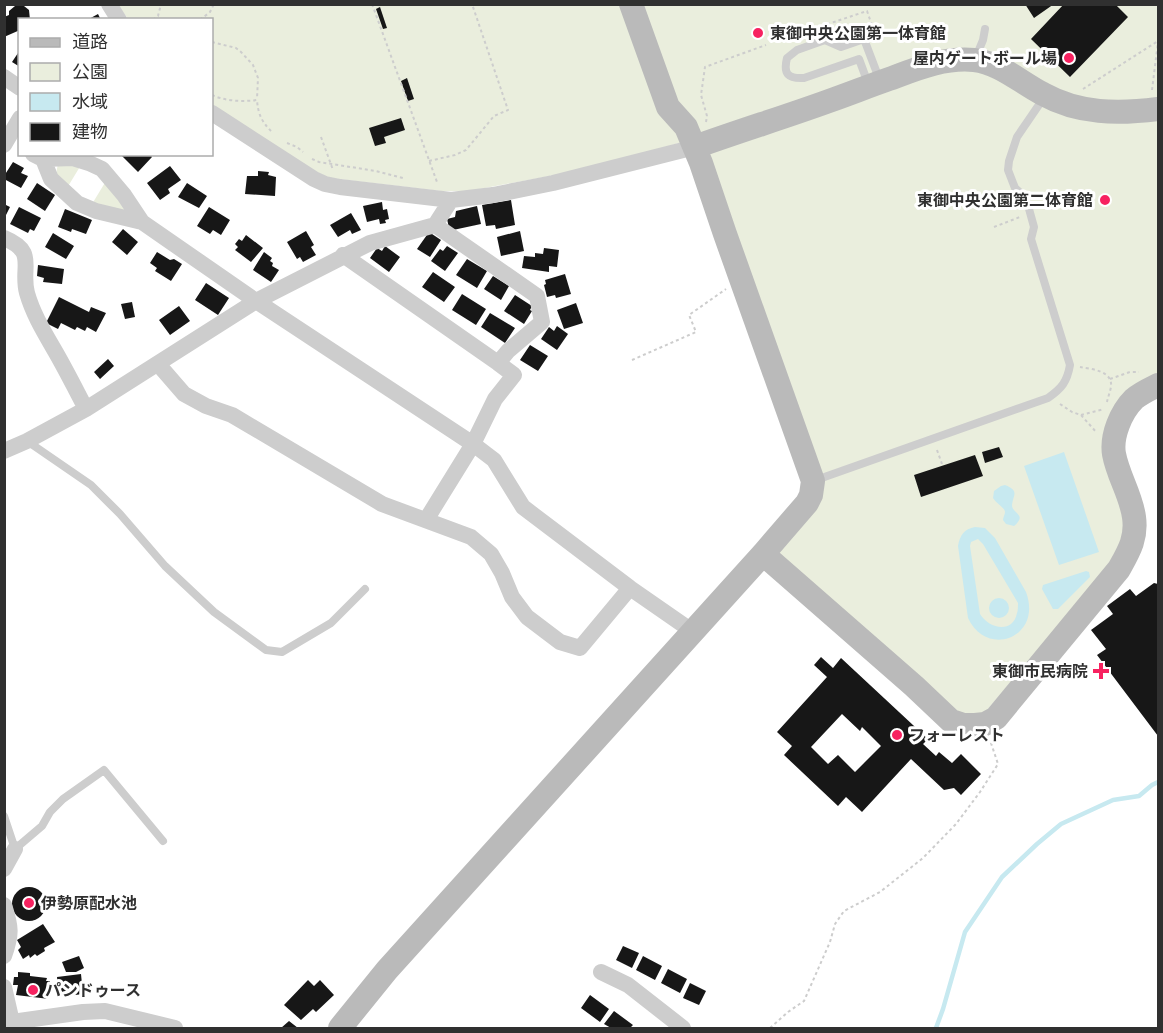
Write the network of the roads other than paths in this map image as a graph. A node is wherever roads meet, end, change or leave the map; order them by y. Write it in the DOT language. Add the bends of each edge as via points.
graph roads {
  1 [pos="109,4"];
  2 [pos="631,4"];
  3 [pos="118,18"];
  4 [pos="985,29"];
  5 [pos="975,60"];
  6 [pos="4,77"];
  7 [pos="875,84"];
  8 [pos="18,87"];
  9 [pos="1045,96"];
  10 [pos="1154,110"];
  11 [pos="213,114"];
  12 [pos="18,123"];
  13 [pos="9,144"];
  14 [pos="694,147"];
  15 [pos="38,157"];
  16 [pos="451,200"];
  17 [pos="142,222"];
  18 [pos="435,225"];
  19 [pos="4,238"];
  20 [pos="344,255"];
  21 [pos="256,300"];
  22 [pos="498,363"];
  23 [pos="158,364"];
  24 [pos="1151,379"];
  25 [pos="86,409"];
  26 [pos="27,441"];
  27 [pos="473,444"];
  28 [pos="4,451"];
  29 [pos="813,481"];
  30 [pos="426,520"];
  31 [pos="763,554"];
  32 [pos="630,588"];
  33 [pos="365,589"];
  34 [pos="692,632"];
  35 [pos="4,816"];
  36 [pos="163,842"];
  37 [pos="15,849"];
  38 [pos="4,869"];
  39 [pos="4,905"];
  40 [pos="4,956"];
  41 [pos="601,972"];
  42 [pos="4,987"];
  43 [pos="12,1025"];
  44 [pos="175,1029"];
  45 [pos="340,1029"];
  46 [pos="683,1029"];
  1 -- 3 [label="street"];
  2 -- 14 [label="street" via="668,107 686,128"];
  4 -- 5 [label="lane"];
  5 -- 7 [label="street" via="940,62"];
  5 -- 9 [label="street" via="1010,73"];
  6 -- 8 [label="street"];
  7 -- 7 [label="lane" via="860,59 799,79 786,73 787,58 825,40 841,47 864,39"];
  7 -- 14 [label="street"];
  9 -- 10 [label="street" via="1090,111"];
  9 -- 29 [label="lane" via="1017,137 1008,170 1015,188 1026,198 1034,227 1031,239 1070,365 1068,377 1048,398"];
  11 -- 16 [label="street" via="325,184"];
  12 -- 13 [label="street"];
  14 -- 16 [label="street" via="553,183"];
  14 -- 29 [label="street"];
  15 -- 17 [label="street" via="51,179 77,203"];
  15 -- 17 [label="street" via="73,158 102,169"];
  16 -- 18 [label="street"];
  17 -- 21 [label="street"];
  18 -- 20 [label="street" via="370,243"];
  18 -- 22 [label="street" via="537,296 542,322"];
  19 -- 25 [label="street" via="23,250 26,290 34,315"];
  20 -- 21 [label="street"];
  20 -- 22 [label="street"];
  21 -- 23 [label="street"];
  21 -- 27 [label="street"];
  22 -- 27 [label="street" via="514,375 495,399"];
  23 -- 25 [label="street"];
  23 -- 30 [label="street" via="184,394 232,416 382,504"];
  24 -- 31 [label="street" via="1126,410 1115,438 1114,454 1134,518 1132,546 1112,578 996,718 986,724 951,721"];
  25 -- 26 [label="street"];
  26 -- 28 [label="street"];
  26 -- 33 [label="lane" via="91,485 165,566 214,612 266,650 282,652 331,623"];
  27 -- 30 [label="street"];
  27 -- 32 [label="street" via="494,460 523,507"];
  29 -- 31 [label="street" via="807,508"];
  30 -- 32 [label="street" via="471,537 491,554 522,610 560,642 580,648"];
  31 -- 34 [label="street"];
  32 -- 34 [label="street"];
  34 -- 45 [label="street" via="387,970"];
  35 -- 37 [label="lane"];
  36 -- 37 [label="lane" via="104,770 63,799 42,826"];
  37 -- 38 [label="street"];
  39 -- 40 [label="street" via="10,927"];
  41 -- 46 [label="street" via="628,986"];
  42 -- 43 [label="street"];
  43 -- 44 [label="street" via="105,1011"];
}
